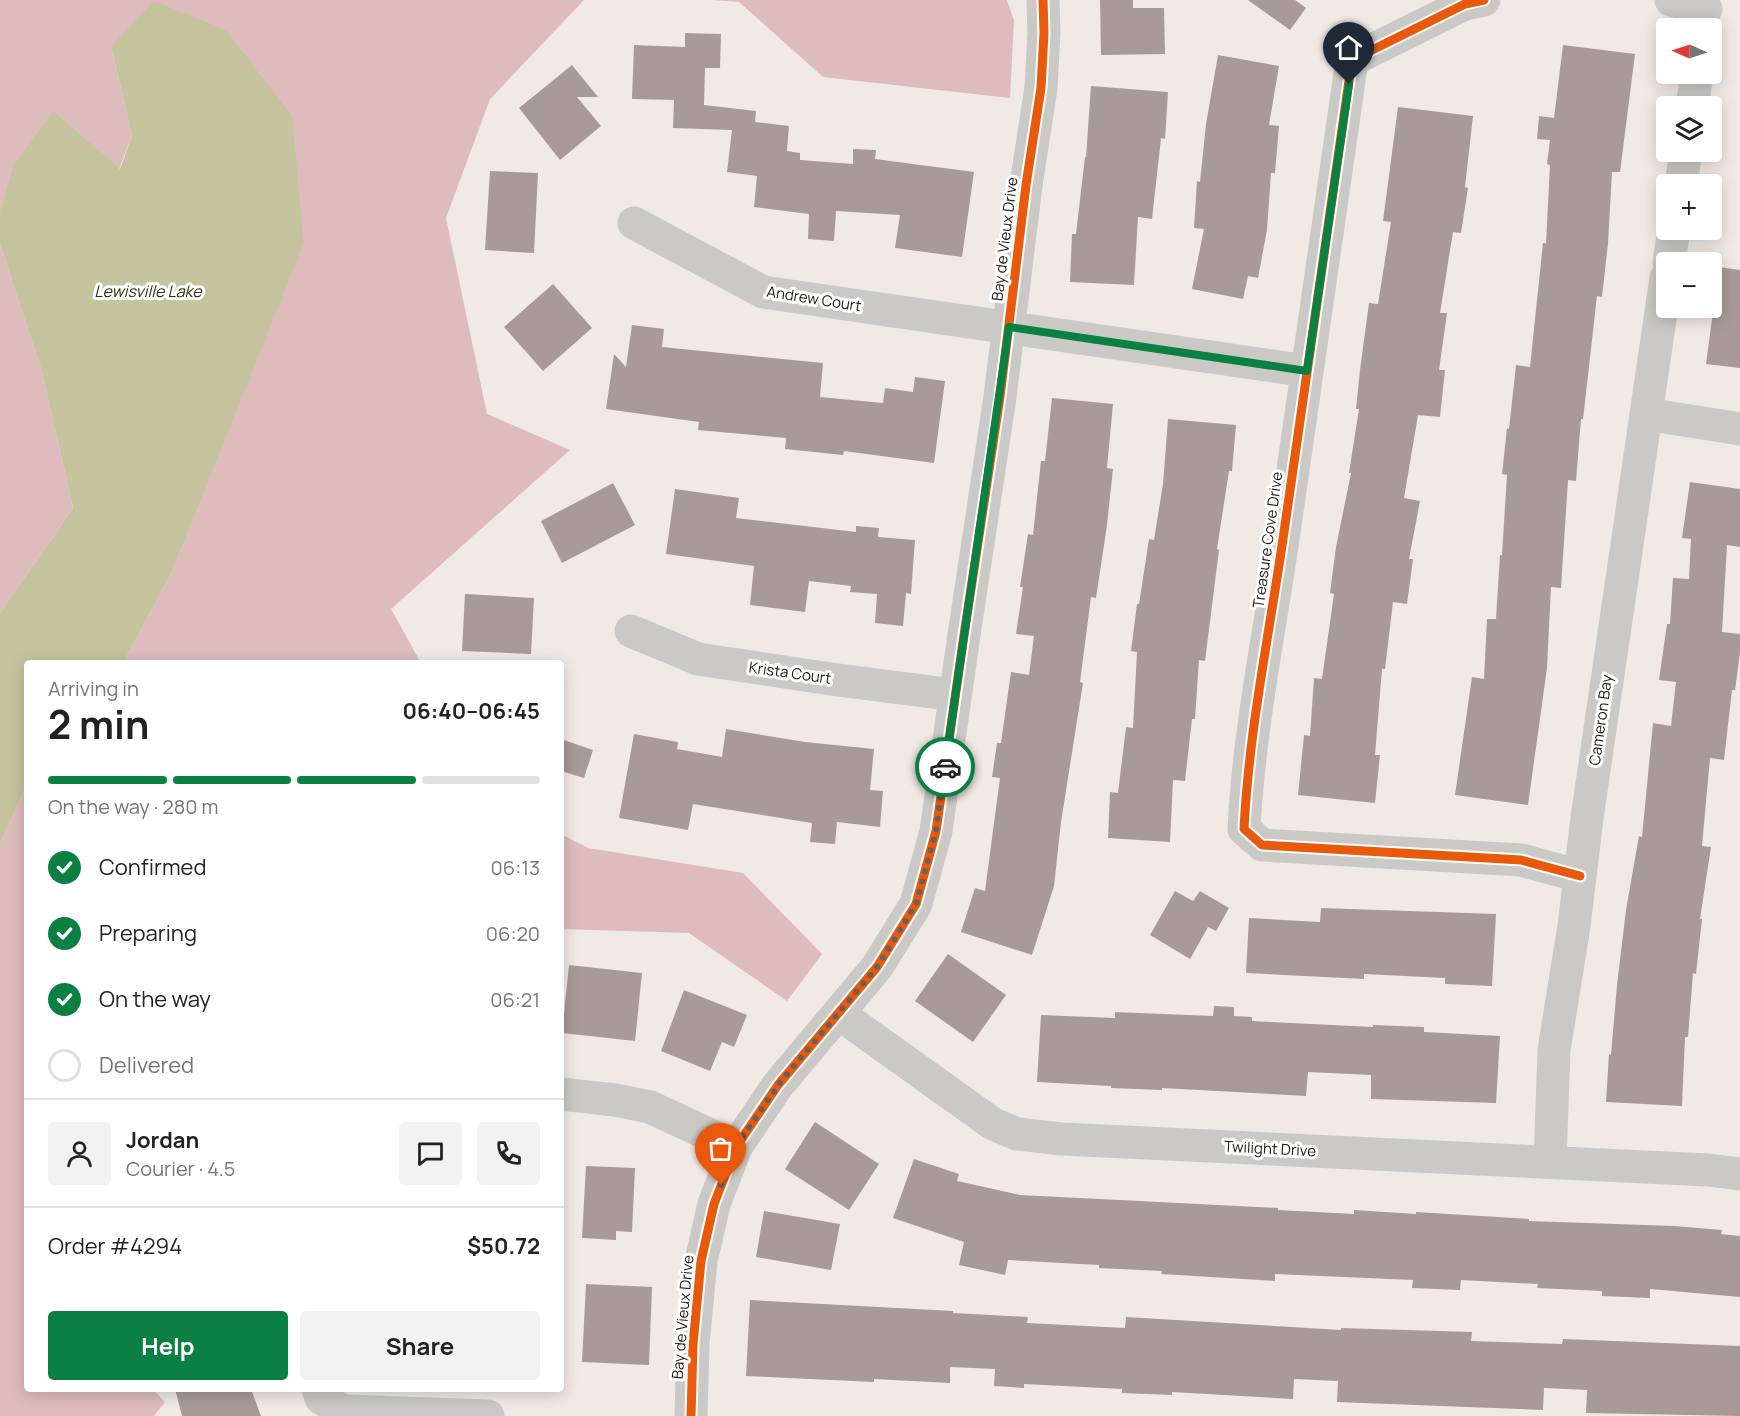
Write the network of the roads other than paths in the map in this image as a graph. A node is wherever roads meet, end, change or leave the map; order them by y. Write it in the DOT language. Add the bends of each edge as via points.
graph roads {
  1 [pos="1042,0"];
  2 [pos="1484,0"];
  3 [pos="1671,0"];
  4 [pos="1706,13"];
  5 [pos="634,223"];
  6 [pos="1660,318"];
  7 [pos="1009,327"];
  8 [pos="1307,371"];
  9 [pos="1646,414"];
  10 [pos="1740,429"];
  11 [pos="631,631"];
  12 [pos="955,695"];
  13 [pos="1580,876"];
  14 [pos="838,1013"];
  15 [pos="564,1094"];
  16 [pos="736,1147"];
  17 [pos="1550,1162"];
  18 [pos="1740,1174"];
  19 [pos="319,1392"];
  20 [pos="488,1416"];
  21 [pos="691,1416"];
  1 -- 7 [label="street, Bay de Vieux Drive" via="1041,88"];
  2 -- 8 [label="street, Treasure Cove Drive" via="1465,4 1352,60"];
  3 -- 4 [label="street"];
  5 -- 7 [label="street, Andrew Court" via="763,292"];
  6 -- 9 [label="street, Cameron Bay"];
  7 -- 8 [label="street, Andrew Court"];
  7 -- 12 [label="street, Bay de Vieux Drive"];
  8 -- 13 [label="street, Treasure Cove Drive" via="1244,829 1262,845 1521,860"];
  9 -- 10 [label="street"];
  9 -- 13 [label="street, Cameron Bay"];
  11 -- 12 [label="street, Krista Court" via="698,659"];
  12 -- 14 [label="street, Bay de Vieux Drive" via="936,831 916,904 877,967"];
  13 -- 17 [label="street, Cameron Bay" via="1554,1050"];
  14 -- 16 [label="street, Bay de Vieux Drive" via="778,1085"];
  14 -- 17 [label="street, Twilight Drive" via="993,1124 1017,1134"];
  15 -- 16 [label="street" via="650,1107"];
  16 -- 21 [label="street, Bay de Vieux Drive" via="714,1204 701,1261"];
  17 -- 18 [label="street, Twilight Drive"];
  19 -- 20 [label="street" via="321,1398 343,1411"];
}
